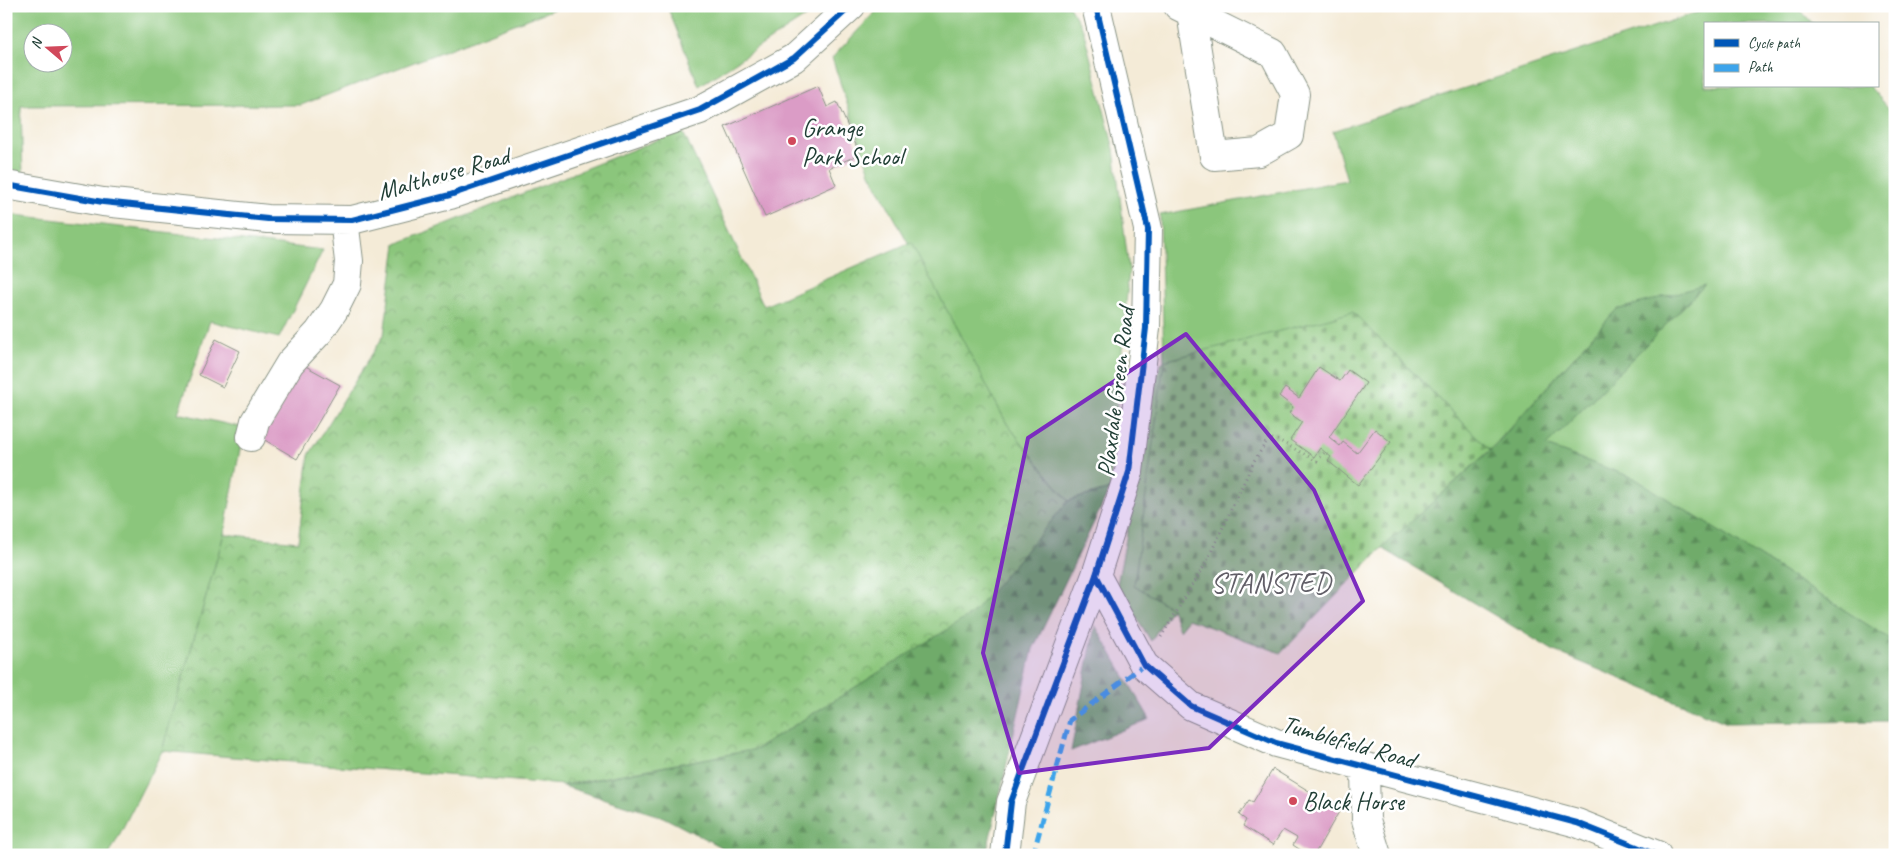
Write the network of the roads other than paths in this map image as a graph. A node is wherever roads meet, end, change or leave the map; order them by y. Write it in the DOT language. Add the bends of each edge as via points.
graph roads {
  1 [pos="851,6"];
  2 [pos="1098,7"];
  3 [pos="1184,10"];
  4 [pos="6,185"];
  5 [pos="344,220"];
  6 [pos="250,437"];
  7 [pos="1096,575"];
  8 [pos="1365,767"];
  9 [pos="1005,855"];
  10 [pos="1377,855"];
  11 [pos="1657,855"];
  1 -- 5 [label="street, Malthouse Road" via="794,58 700,110 450,195"];
  2 -- 7 [label="street, Plaxdale Green Road" via="1148,229 1146,328 1129,472"];
  3 -- 3 [label="street" via="1274,53 1295,94 1289,135 1259,152 1214,156"];
  4 -- 5 [label="street, Malthouse Road" via="104,202 268,220"];
  5 -- 6 [label="street" via="349,261 347,284 319,332 290,363 255,421"];
  7 -- 8 [label="street, Tumblefield Road" via="1144,665 1191,706 1276,743"];
  7 -- 9 [label="street, Plaxdale Green Road" via="1011,802"];
  8 -- 10 [label="street" via="1366,820"];
  8 -- 11 [label="street, Tumblefield Road" via="1577,823"];
}
